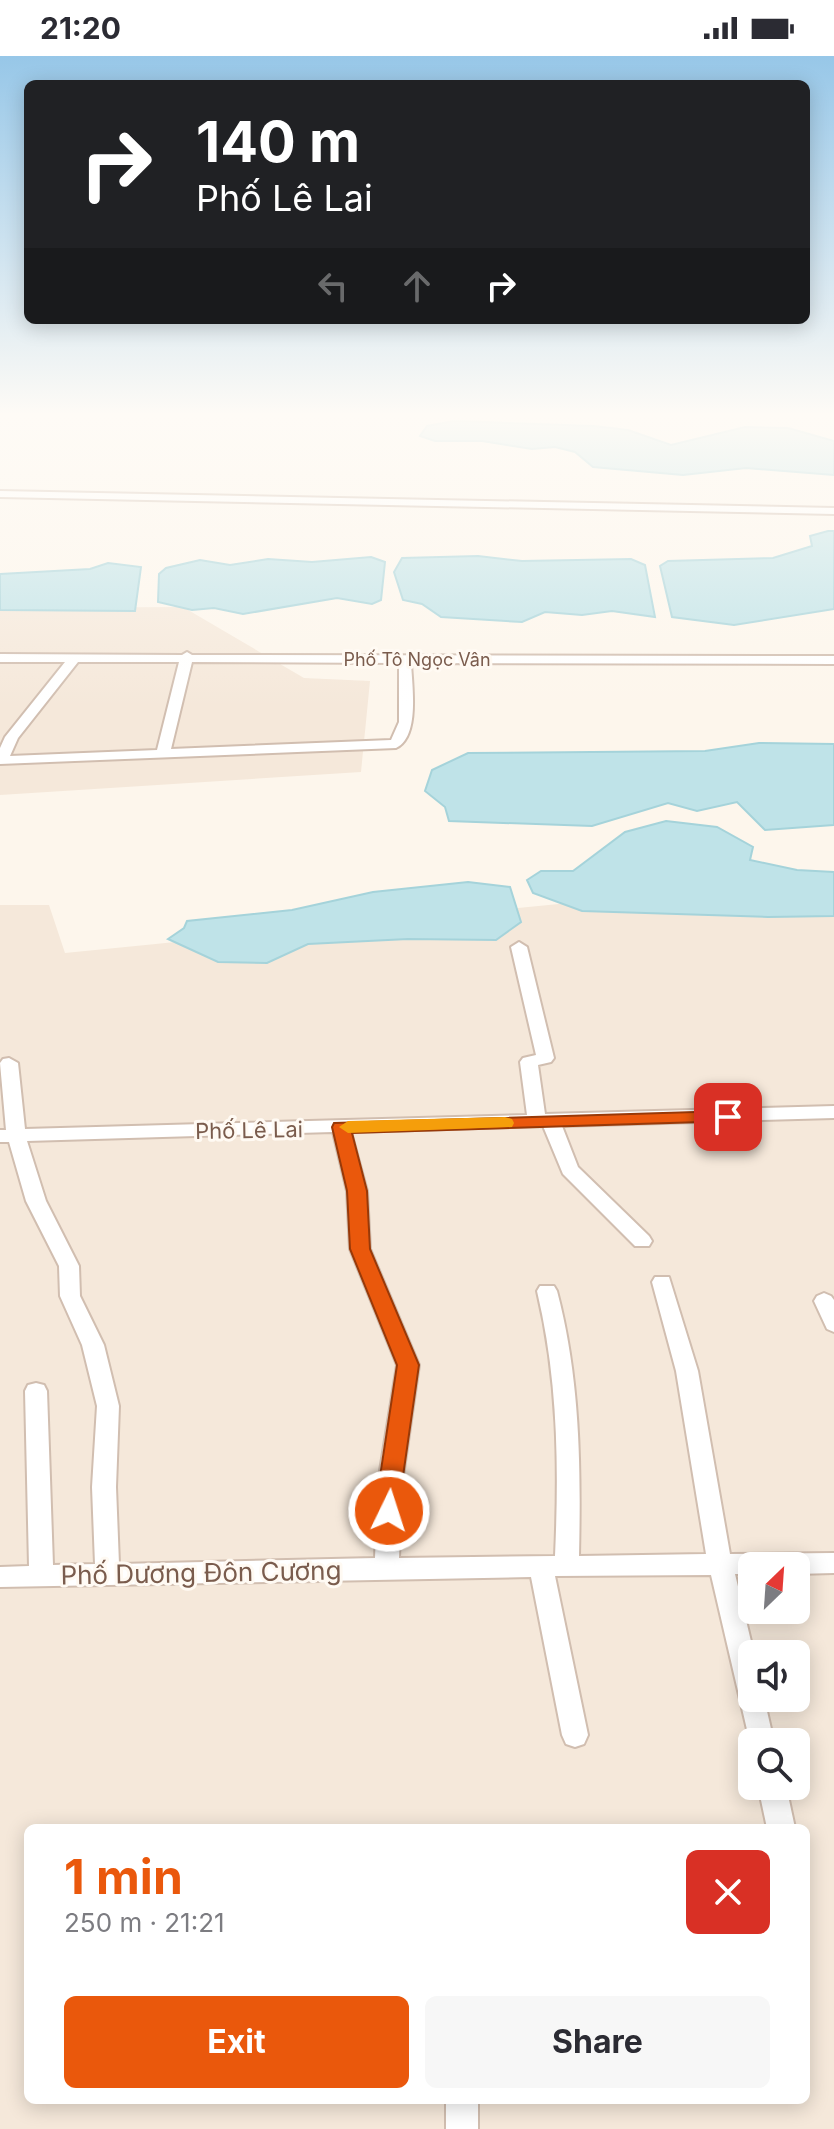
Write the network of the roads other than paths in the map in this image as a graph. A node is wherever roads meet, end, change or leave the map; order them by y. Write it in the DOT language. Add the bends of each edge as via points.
graph roads {
  1 [pos="187,656"];
  2 [pos="0,658"];
  3 [pos="75,658"];
  4 [pos="405,660"];
  5 [pos="834,660"];
  6 [pos="163,754"];
  7 [pos="1,760"];
  8 [pos="519,947"];
  9 [pos="9,1063"];
  10 [pos="834,1112"];
  11 [pos="544,1122"];
  12 [pos="341,1127"];
  13 [pos="8,1135"];
  14 [pos="642,1241"];
  15 [pos="662,1282"];
  16 [pos="547,1291"];
  17 [pos="824,1301"];
  18 [pos="834,1324"];
  19 [pos="36,1391"];
  20 [pos="720,1563"];
  21 [pos="834,1563"];
  22 [pos="567,1565"];
  23 [pos="541,1566"];
  24 [pos="387,1568"];
  25 [pos="107,1575"];
  26 [pos="41,1576"];
  27 [pos="0,1577"];
  28 [pos="758,1728"];
  29 [pos="575,1735"];
  30 [pos="775,1800"];
  31 [pos="780,1824"];
  32 [pos="462,2104"];
  33 [pos="462,2129"];
  1 -- 3 [label="street, Phố Tô Ngọc Vân"];
  1 -- 4 [label="street, Phố Tô Ngọc Vân"];
  1 -- 6 [label="street"];
  2 -- 3 [label="street, Phố Tô Ngọc Vân"];
  3 -- 7 [label="street" via="12,737"];
  4 -- 5 [label="street, Phố Tô Ngọc Vân"];
  4 -- 6 [label="street" via="406,722 396,744"];
  6 -- 7 [label="street"];
  8 -- 11 [label="street" via="545,1058 529,1062"];
  9 -- 13 [label="street"];
  10 -- 11 [label="street, Phố Lê Lai"];
  11 -- 12 [label="street, Phố Lê Lai"];
  11 -- 14 [label="street" via="570,1170"];
  12 -- 13 [label="street, Phố Lê Lai"];
  12 -- 24 [label="street" via="357,1191 360,1249 408,1365 390,1483"];
  13 -- 25 [label="street" via="69,1266 70,1296 93,1345 108,1406"];
  15 -- 20 [label="street" via="687,1371"];
  16 -- 22 [label="street" via="567,1413"];
  17 -- 18 [label="street"];
  19 -- 26 [label="street"];
  20 -- 21 [label="street, Phố Dương Đôn Cương"];
  20 -- 22 [label="street, Phố Dương Đôn Cương"];
  20 -- 28 [label="street"];
  22 -- 23 [label="street, Phố Dương Đôn Cương"];
  23 -- 24 [label="street, Phố Dương Đôn Cương"];
  23 -- 29 [label="street"];
  24 -- 25 [label="street, Phố Dương Đôn Cương"];
  25 -- 26 [label="street, Phố Dương Đôn Cương"];
  26 -- 27 [label="street, Phố Dương Đôn Cương"];
  30 -- 31 [label="street"];
  32 -- 33 [label="street"];
}
